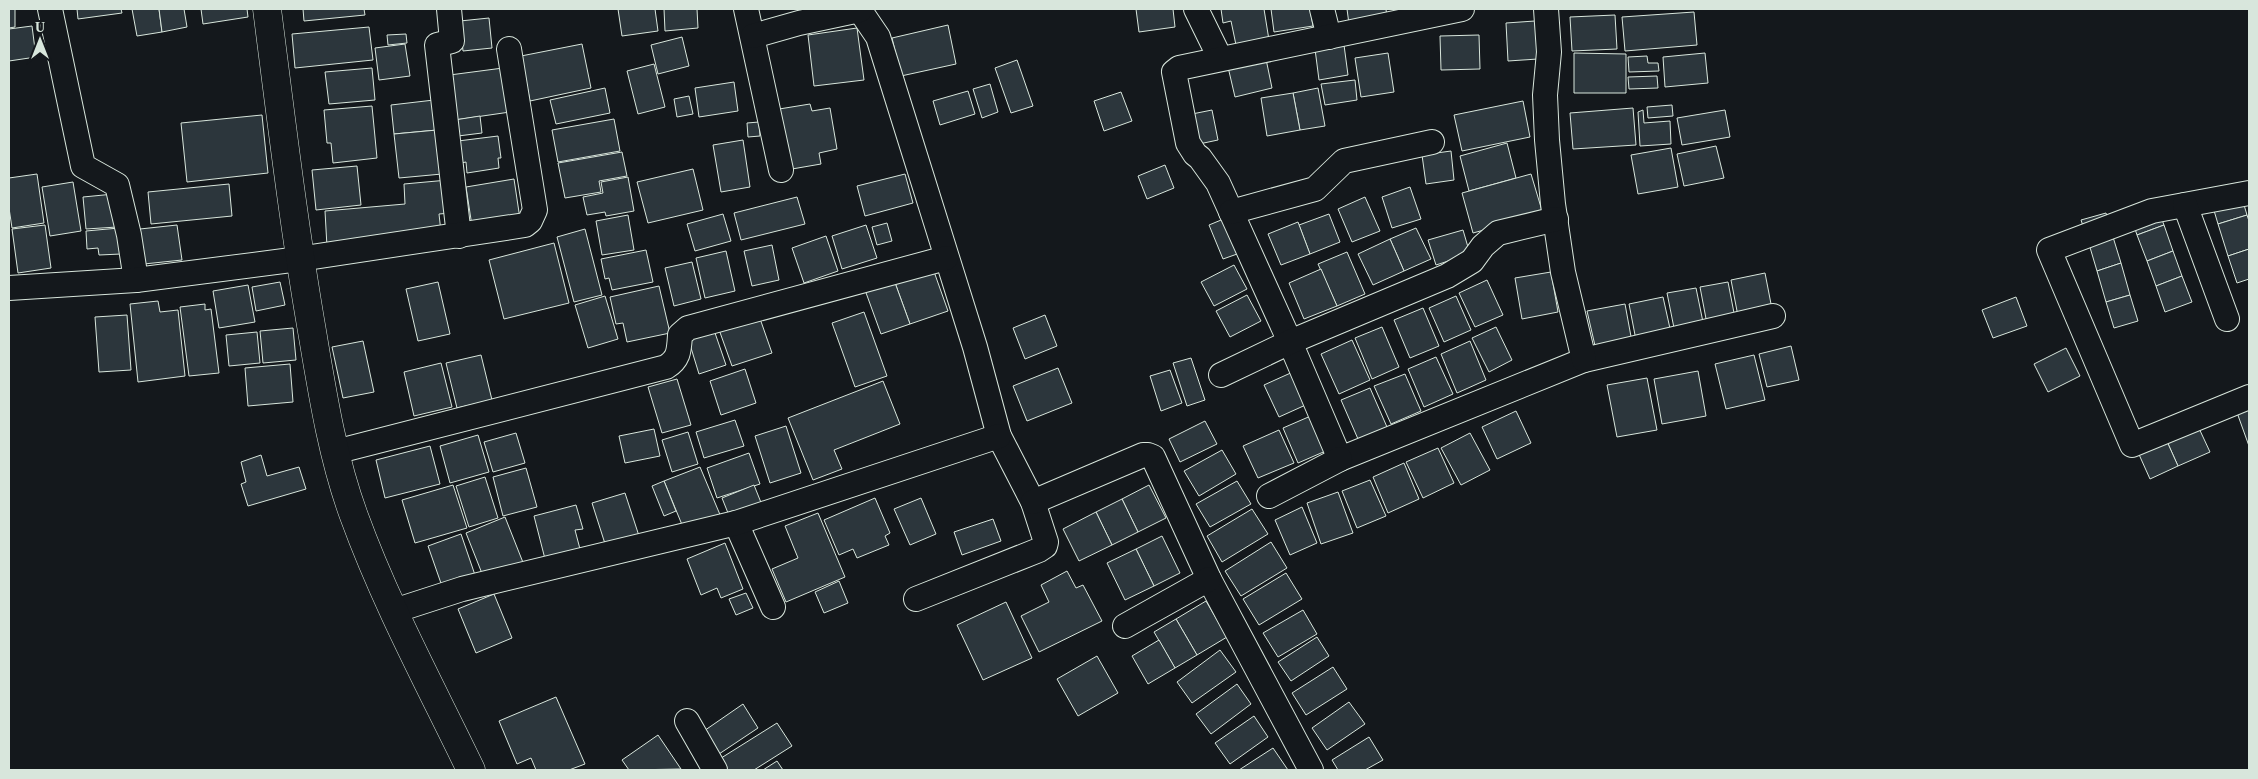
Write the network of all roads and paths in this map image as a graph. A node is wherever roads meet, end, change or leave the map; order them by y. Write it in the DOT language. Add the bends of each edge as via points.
graph roads {
  1 [pos="50,9"];
  2 [pos="267,9"];
  3 [pos="449,9"];
  4 [pos="746,9"];
  5 [pos="1196,9"];
  6 [pos="1322,9"];
  7 [pos="1462,9"];
  8 [pos="1546,9"];
  9 [pos="860,10"];
  10 [pos="753,36"];
  11 [pos="1329,37"];
  12 [pos="509,50"];
  13 [pos="1220,58"];
  14 [pos="1432,142"];
  15 [pos="781,170"];
  16 [pos="2249,193"];
  17 [pos="2185,205"];
  18 [pos="1231,212"];
  19 [pos="1556,219"];
  20 [pos="459,236"];
  21 [pos="946,258"];
  22 [pos="299,259"];
  23 [pos="136,280"];
  24 [pos="9,288"];
  25 [pos="1773,316"];
  26 [pos="2227,319"];
  27 [pos="1290,342"];
  28 [pos="1584,360"];
  29 [pos="1221,375"];
  30 [pos="2249,397"];
  31 [pos="999,436"];
  32 [pos="335,452"];
  33 [pos="1340,460"];
  34 [pos="1269,496"];
  35 [pos="1033,502"];
  36 [pos="736,523"];
  37 [pos="1209,579"];
  38 [pos="916,599"];
  39 [pos="773,607"];
  40 [pos="394,611"];
  41 [pos="1125,626"];
  42 [pos="687,721"];
  43 [pos="471,770"];
  44 [pos="715,770"];
  45 [pos="1310,770"];
  1 -- 23 [label="street" via="83,166 117,185"];
  2 -- 22 [label="street"];
  3 -- 20 [label="street" via="452,41 437,45"];
  4 -- 10 [label="street"];
  5 -- 13 [label="street"];
  6 -- 11 [label="street"];
  7 -- 11 [label="street"];
  8 -- 19 [label="street" via="1549,52 1545,95 1547,140"];
  9 -- 10 [label="street" via="799,22"];
  9 -- 21 [label="street" via="878,37"];
  10 -- 15 [label="street"];
  11 -- 13 [label="street"];
  12 -- 20 [label="street" via="535,210 526,225"];
  13 -- 18 [label="street" via="1174,72 1188,143 1218,183"];
  14 -- 18 [label="street" via="1344,161 1315,188"];
  16 -- 17 [label="street"];
  17 -- 26 [label="street"];
  17 -- 30 [label="street" via="2152,211 2049,250 2132,445"];
  18 -- 27 [label="street"];
  19 -- 27 [label="street" via="1498,233 1472,261 1447,276"];
  19 -- 28 [label="street" via="1563,272"];
  20 -- 22 [label="street"];
  21 -- 31 [label="street"];
  21 -- 32 [label="street" via="688,328 680,335 675,362 666,368"];
  22 -- 23 [label="street"];
  22 -- 32 [label="street"];
  23 -- 24 [label="street"];
  25 -- 28 [label="street"];
  27 -- 29 [label="street"];
  27 -- 33 [label="street"];
  28 -- 33 [label="street"];
  31 -- 35 [label="street"];
  31 -- 36 [label="street"];
  32 -- 40 [label="street" via="354,516"];
  33 -- 34 [label="street"];
  35 -- 37 [label="street" via="1148,454 1153,457"];
  35 -- 38 [label="street" via="1046,539 1045,546"];
  36 -- 39 [label="street"];
  36 -- 40 [label="street" via="462,589"];
  37 -- 41 [label="street"];
  37 -- 45 [label="street"];
  40 -- 43 [label="street"];
  42 -- 44 [label="street"];
}
